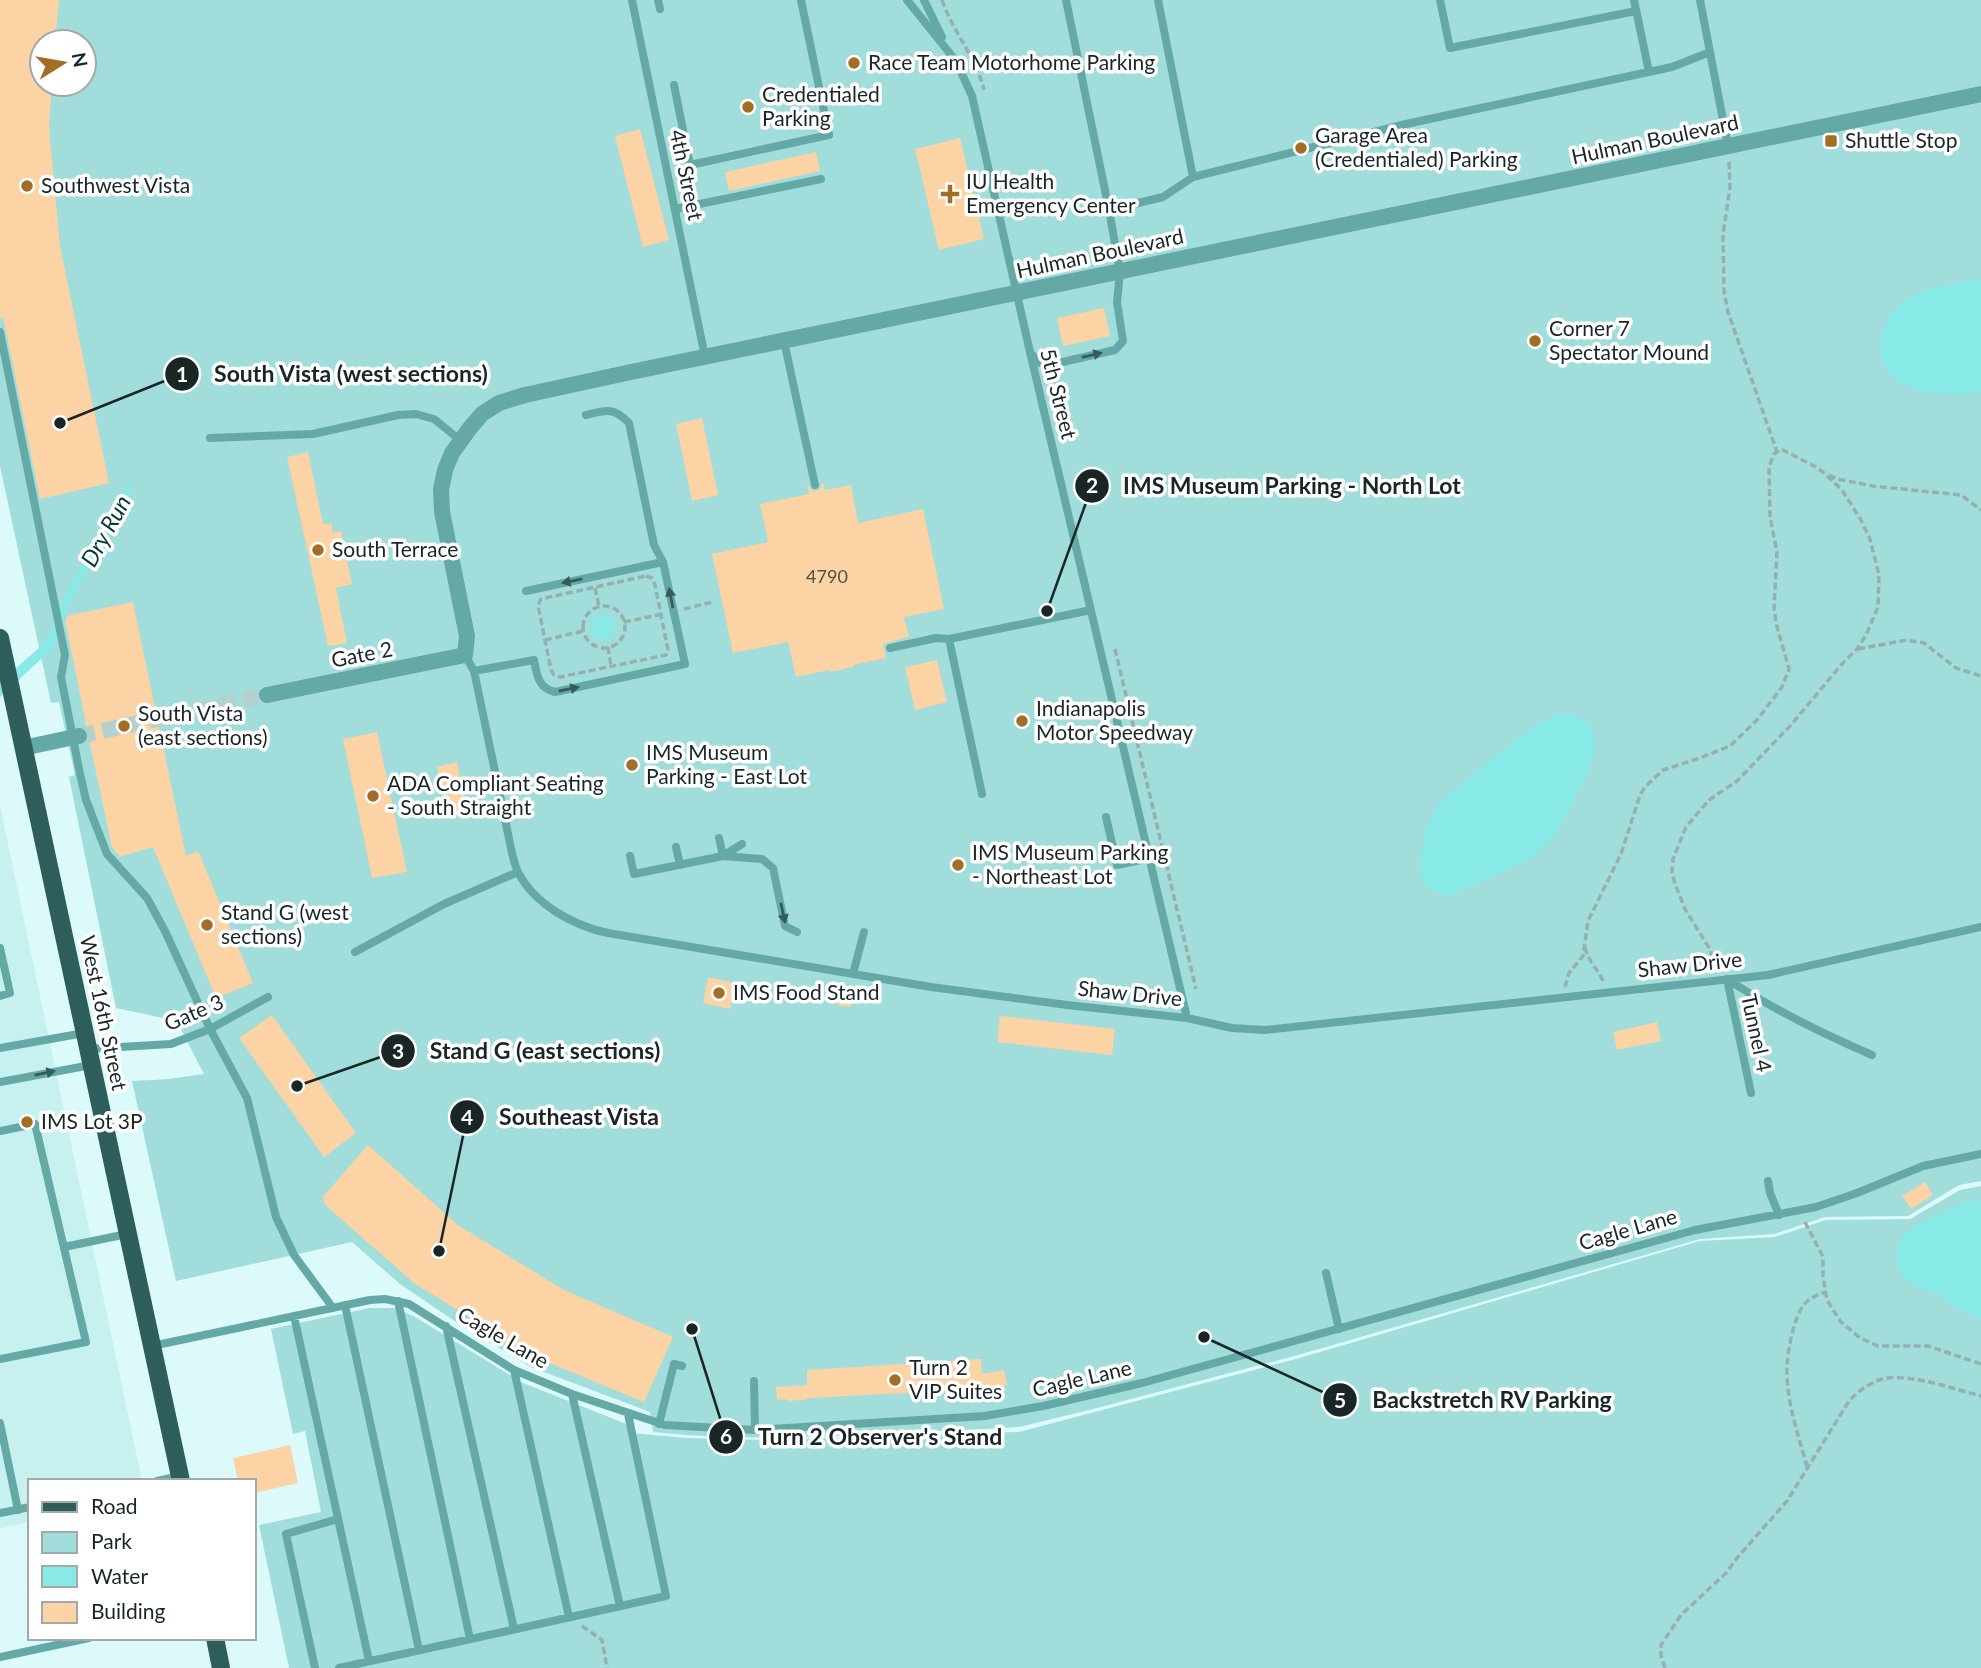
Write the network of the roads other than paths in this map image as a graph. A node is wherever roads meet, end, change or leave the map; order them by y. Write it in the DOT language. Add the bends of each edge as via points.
graph roads {
  1 [pos="632,0"];
  2 [pos="801,0"];
  3 [pos="907,0"];
  4 [pos="924,0"];
  5 [pos="1066,0"];
  6 [pos="1157,0"];
  7 [pos="1440,0"];
  8 [pos="1634,0"];
  9 [pos="1700,0"];
  10 [pos="1636,11"];
  11 [pos="1710,52"];
  12 [pos="956,61"];
  13 [pos="1649,72"];
  14 [pos="674,85"];
  15 [pos="1981,94"];
  16 [pos="1728,146"];
  17 [pos="1193,177"];
  18 [pos="821,179"];
  19 [pos="675,209"];
  20 [pos="1109,210"];
  21 [pos="1120,272"];
  22 [pos="1017,293"];
  23 [pos="0,332"];
  24 [pos="785,341"];
  25 [pos="1030,352"];
  26 [pos="705,357"];
  27 [pos="586,415"];
  28 [pos="210,438"];
  29 [pos="460,440"];
  30 [pos="815,485"];
  31 [pos="663,562"];
  32 [pos="526,590"];
  33 [pos="1091,610"];
  34 [pos="949,639"];
  35 [pos="1,643"];
  36 [pos="890,648"];
  37 [pos="464,655"];
  38 [pos="474,671"];
  39 [pos="267,695"];
  40 [pos="76,736"];
  41 [pos="23,748"];
  42 [pos="982,794"];
  43 [pos="1106,817"];
  44 [pos="719,838"];
  45 [pos="742,844"];
  46 [pos="676,847"];
  47 [pos="630,856"];
  48 [pos="723,856"];
  49 [pos="1150,858"];
  50 [pos="680,865"];
  51 [pos="518,872"];
  52 [pos="787,886"];
  53 [pos="777,888"];
  54 [pos="1981,927"];
  55 [pos="797,932"];
  56 [pos="864,932"];
  57 [pos="0,948"];
  58 [pos="355,952"];
  59 [pos="853,974"];
  60 [pos="1727,979"];
  61 [pos="0,996"];
  62 [pos="268,997"];
  63 [pos="1187,1018"];
  64 [pos="210,1029"];
  65 [pos="0,1048"];
  66 [pos="87,1049"];
  67 [pos="1872,1055"];
  68 [pos="0,1082"];
  69 [pos="1751,1093"];
  70 [pos="0,1131"];
  71 [pos="1981,1154"];
  72 [pos="1768,1181"];
  73 [pos="1779,1215"];
  74 [pos="127,1234"];
  75 [pos="64,1247"];
  76 [pos="1326,1273"];
  77 [pos="398,1301"];
  78 [pos="345,1305"];
  79 [pos="333,1308"];
  80 [pos="293,1316"];
  81 [pos="446,1326"];
  82 [pos="1339,1329"];
  83 [pos="152,1346"];
  84 [pos="0,1359"];
  85 [pos="682,1366"];
  86 [pos="514,1370"];
  87 [pos="754,1381"];
  88 [pos="572,1394"];
  89 [pos="628,1414"];
  90 [pos="0,1423"];
  91 [pos="659,1424"];
  92 [pos="755,1430"];
  93 [pos="180,1478"];
  94 [pos="28,1508"];
  95 [pos="18,1510"];
  96 [pos="0,1513"];
  97 [pos="338,1519"];
  98 [pos="620,1606"];
  99 [pos="569,1617"];
  100 [pos="514,1629"];
  101 [pos="470,1639"];
  102 [pos="80,1640"];
  103 [pos="215,1640"];
  104 [pos="419,1650"];
  105 [pos="0,1657"];
  106 [pos="376,1662"];
  107 [pos="221,1668"];
  108 [pos="315,1668"];
  109 [pos="339,1668"];
  1 -- 19 [label="lane, 4th Street"];
  2 -- 14 [label="lane" via="829,135 690,165"];
  3 -- 12 [label="lane, 5th Street"];
  4 -- 12 [label="lane"];
  5 -- 20 [label="lane"];
  6 -- 17 [label="lane"];
  7 -- 10 [label="lane" via="1450,48"];
  8 -- 10 [label="lane"];
  9 -- 11 [label="lane"];
  10 -- 13 [label="lane"];
  11 -- 13 [label="lane"];
  11 -- 16 [label="lane"];
  12 -- 22 [label="lane, 5th Street" via="976,112"];
  13 -- 17 [label="lane" via="1406,124"];
  15 -- 16 [label="street, Hulman Boulevard"];
  16 -- 21 [label="street, Hulman Boulevard"];
  17 -- 20 [label="lane" via="1163,197"];
  18 -- 19 [label="lane"];
  19 -- 26 [label="lane, 4th Street"];
  20 -- 21 [label="lane"];
  21 -- 22 [label="street, Hulman Boulevard"];
  25 -- 21 [label="lane, one-way" via="1042,364 1054,364 1120,346"];
  22 -- 24 [label="street, Hulman Boulevard"];
  22 -- 25 [label="lane, 5th Street"];
  23 -- 40 [label="lane" via="65,655 61,677"];
  24 -- 26 [label="street, Hulman Boulevard"];
  24 -- 30 [label="lane"];
  25 -- 33 [label="lane, 5th Street"];
  26 -- 29 [label="street, Hulman Boulevard" via="499,403 482,414"];
  27 -- 31 [label="lane" via="606,410 620,413 629,423 654,545"];
  28 -- 29 [label="lane" via="313,434 416,414 434,419"];
  29 -- 37 [label="street, Hulman Boulevard" via="441,489 467,636"];
  31 -- 32 [label="lane, one-way"];
  38 -- 31 [label="lane, one-way" via="534,660 538,679 555,692 684,664"];
  33 -- 34 [label="lane"];
  33 -- 49 [label="lane, 5th Street"];
  34 -- 36 [label="lane"];
  34 -- 42 [label="lane"];
  35 -- 41 [label="main road, West 16th Street"];
  37 -- 38 [label="lane, Shaw Drive"];
  37 -- 39 [label="street, Gate 2"];
  38 -- 51 [label="lane, Shaw Drive"];
  40 -- 41 [label="street"];
  40 -- 64 [label="lane" via="86,800 107,854 147,898"];
  41 -- 66 [label="main road, West 16th Street"];
  43 -- 49 [label="lane" via="1117,865"];
  44 -- 48 [label="lane"];
  45 -- 48 [label="lane"];
  46 -- 50 [label="lane"];
  47 -- 50 [label="lane" via="634,874"];
  48 -- 50 [label="lane"];
  48 -- 53 [label="lane" via="762,859 773,868"];
  49 -- 63 [label="lane, 5th Street"];
  51 -- 58 [label="lane" via="444,904"];
  51 -- 59 [label="lane, Shaw Drive" via="540,900 598,931"];
  52 -- 53 [label="lane"];
  53 -- 55 [label="lane, one-way" via="785,926"];
  54 -- 60 [label="lane, Shaw Drive" via="1768,975"];
  56 -- 59 [label="lane"];
  57 -- 61 [label="lane" via="10,993"];
  59 -- 63 [label="lane, Shaw Drive"];
  60 -- 63 [label="lane, Shaw Drive" via="1276,1029 1232,1028"];
  60 -- 67 [label="lane" via="1813,1029"];
  60 -- 69 [label="lane, Tunnel 4"];
  62 -- 64 [label="lane, Gate 3"];
  64 -- 66 [label="lane, Gate 3" via="171,1044"];
  64 -- 79 [label="lane" via="247,1098 276,1217 293,1255"];
  65 -- 66 [label="lane"];
  68 -- 66 [label="lane, one-way"];
  66 -- 74 [label="main road, West 16th Street"];
  70 -- 75 [label="lane" via="35,1124"];
  71 -- 73 [label="lane, Cagle Lane" via="1923,1166 1816,1208"];
  72 -- 73 [label="lane"];
  73 -- 82 [label="lane, Cagle Lane" via="1695,1230"];
  74 -- 75 [label="lane"];
  74 -- 83 [label="main road, West 16th Street"];
  75 -- 84 [label="lane" via="86,1342"];
  76 -- 82 [label="lane"];
  77 -- 78 [label="lane, Cagle Lane"];
  77 -- 81 [label="lane, Cagle Lane"];
  77 -- 101 [label="lane"];
  78 -- 79 [label="lane, Cagle Lane"];
  78 -- 104 [label="lane"];
  79 -- 80 [label="lane, Cagle Lane"];
  80 -- 83 [label="lane, Cagle Lane"];
  80 -- 97 [label="lane"];
  81 -- 86 [label="lane, Cagle Lane"];
  81 -- 100 [label="lane"];
  82 -- 92 [label="lane, Cagle Lane" via="1142,1384 1004,1413"];
  83 -- 93 [label="main road, West 16th Street"];
  85 -- 91 [label="lane" via="674,1364"];
  86 -- 88 [label="lane, Cagle Lane"];
  86 -- 99 [label="lane"];
  87 -- 92 [label="lane"];
  88 -- 89 [label="lane, Cagle Lane"];
  88 -- 98 [label="lane"];
  89 -- 91 [label="lane, Cagle Lane"];
  89 -- 98 [label="lane" via="666,1596"];
  90 -- 95 [label="lane"];
  91 -- 92 [label="lane, Cagle Lane"];
  94 -- 95 [label="lane"];
  95 -- 96 [label="lane"];
  97 -- 106 [label="lane"];
  97 -- 108 [label="lane" via="286,1534"];
  98 -- 99 [label="lane"];
  99 -- 100 [label="lane"];
  100 -- 101 [label="lane"];
  101 -- 104 [label="lane"];
  102 -- 105 [label="lane"];
  103 -- 107 [label="main road"];
  104 -- 106 [label="lane"];
  106 -- 109 [label="lane"];
}
